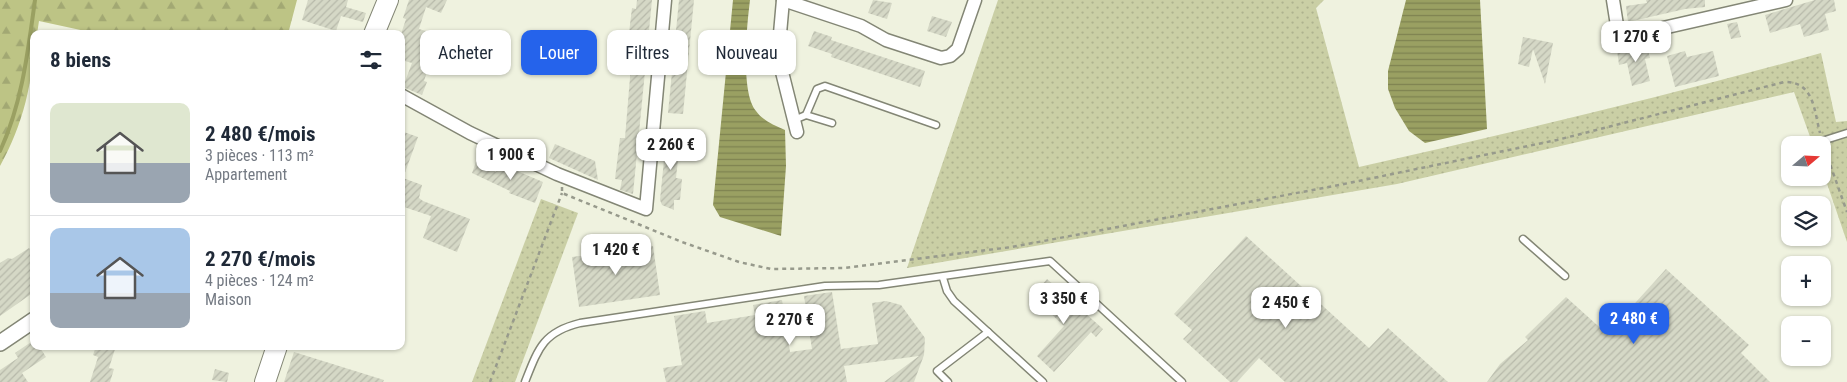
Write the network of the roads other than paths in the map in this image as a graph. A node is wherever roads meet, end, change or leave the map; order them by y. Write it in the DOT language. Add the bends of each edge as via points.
graph roads {
  1 [pos="388,0"];
  2 [pos="665,0"];
  3 [pos="783,0"];
  4 [pos="975,0"];
  5 [pos="1613,0"];
  6 [pos="1786,0"];
  7 [pos="376,30"];
  8 [pos="384,30"];
  9 [pos="405,97"];
  10 [pos="806,115"];
  11 [pos="832,123"];
  12 [pos="936,125"];
  13 [pos="795,126"];
  14 [pos="1847,133"];
  15 [pos="1831,138"];
  16 [pos="1523,239"];
  17 [pos="1565,276"];
  18 [pos="943,278"];
  19 [pos="30,323"];
  20 [pos="988,332"];
  21 [pos="0,343"];
  22 [pos="276,350"];
  23 [pos="265,382"];
  24 [pos="525,382"];
  25 [pos="948,382"];
  26 [pos="1043,382"];
  27 [pos="1182,382"];
  1 -- 7 [label="main road"];
  1 -- 8 [label="main road"];
  2 -- 9 [label="street" via="646,209 562,176 470,133"];
  3 -- 4 [label="street" via="941,58 958,49"];
  3 -- 13 [label="street" via="778,56"];
  5 -- 6 [label="street" via="1619,38"];
  10 -- 11 [label="lane"];
  10 -- 12 [label="lane" via="817,89 825,86"];
  10 -- 13 [label="lane"];
  14 -- 15 [label="lane"];
  16 -- 17 [label="lane"];
  18 -- 20 [label="lane" via="954,301"];
  18 -- 24 [label="lane" via="879,285 825,286 570,325 561,328 540,348"];
  18 -- 27 [label="lane" via="1050,261"];
  19 -- 21 [label="street"];
  20 -- 25 [label="lane" via="937,371"];
  20 -- 26 [label="lane"];
  22 -- 23 [label="main road"];
}
